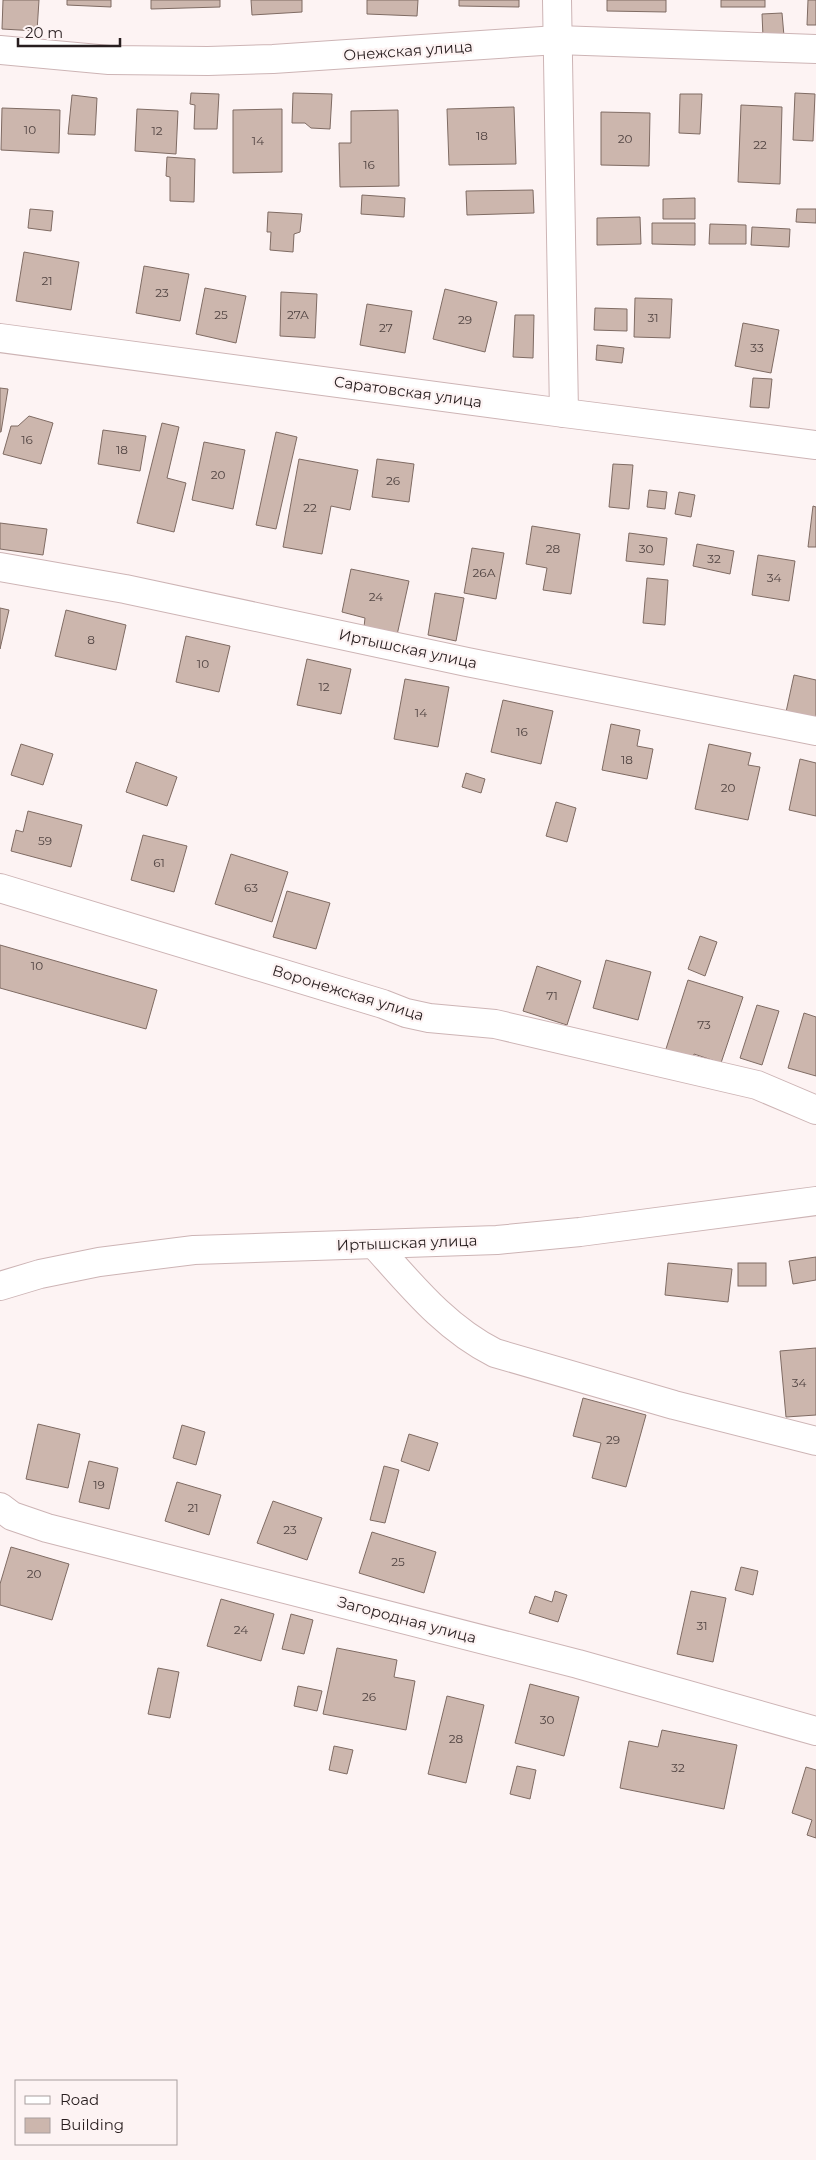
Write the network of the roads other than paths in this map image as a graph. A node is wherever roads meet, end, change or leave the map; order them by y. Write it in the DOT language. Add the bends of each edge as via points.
graph roads {
  1 [pos="558,0"];
  2 [pos="557,40"];
  3 [pos="816,49"];
  4 [pos="0,50"];
  5 [pos="0,338"];
  6 [pos="564,413"];
  7 [pos="816,444"];
  8 [pos="0,566"];
  9 [pos="816,731"];
  10 [pos="0,888"];
  11 [pos="816,1110"];
  12 [pos="816,1202"];
  13 [pos="374,1244"];
  14 [pos="0,1286"];
  15 [pos="816,1441"];
  16 [pos="0,1507"];
  17 [pos="816,1732"];
  1 -- 2 [label="street"];
  2 -- 3 [label="street, Онежская улица"];
  2 -- 4 [label="street, Онежская улица" via="273,60 109,60"];
  2 -- 6 [label="street"];
  5 -- 6 [label="street, Саратовская улица"];
  6 -- 7 [label="street, Саратовская улица"];
  8 -- 9 [label="street, Иртышская улица"];
  10 -- 11 [label="street, Воронежская улица" via="406,1013 495,1024 757,1085"];
  12 -- 13 [label="street, Иртышская улица" via="497,1240"];
  13 -- 14 [label="street, Иртышская улица" via="194,1250 100,1262"];
  13 -- 15 [label="street" via="442,1318 495,1353 674,1405"];
  16 -- 17 [label="street, Загородная улица" via="12,1516 48,1528 578,1664"];
}
